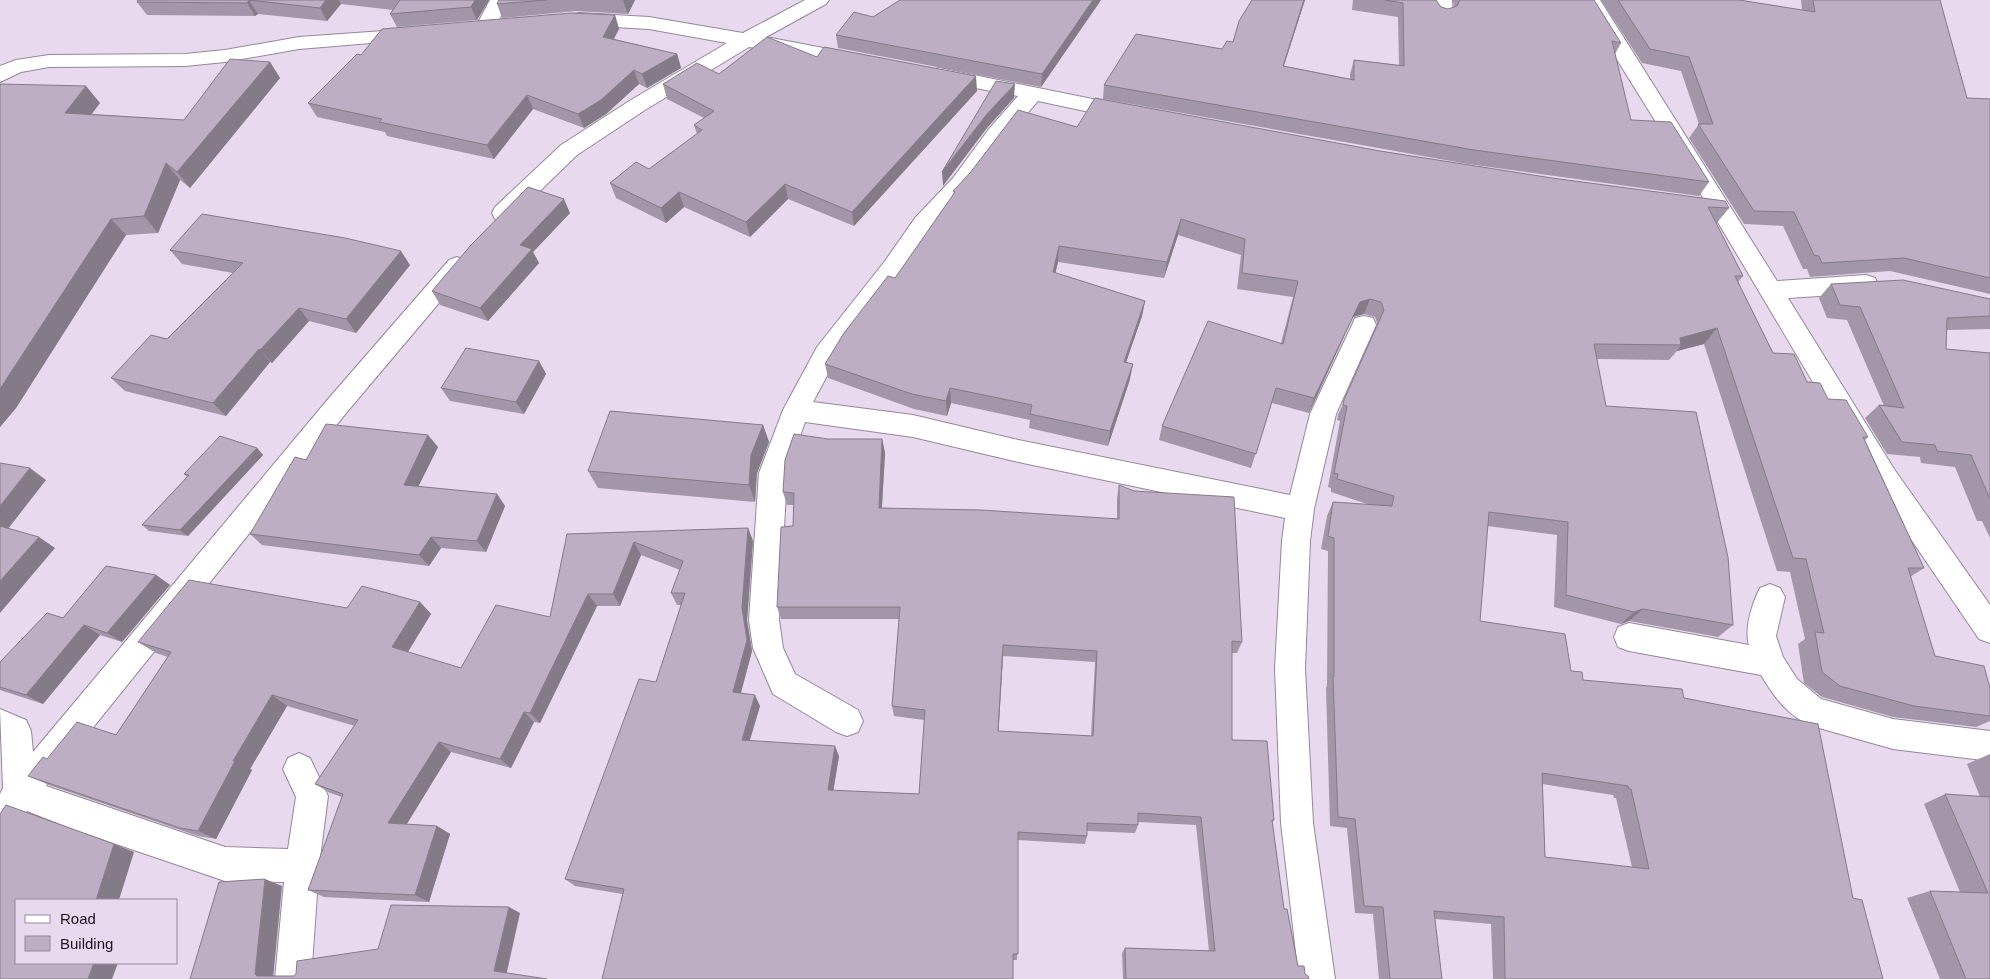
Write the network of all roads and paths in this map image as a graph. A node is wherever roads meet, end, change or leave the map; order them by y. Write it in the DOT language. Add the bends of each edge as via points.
graph roads {
  1 [pos="500,0"];
  2 [pos="819,0"];
  3 [pos="1590,0"];
  4 [pos="558,20"];
  5 [pos="512,25"];
  6 [pos="429,33"];
  7 [pos="748,39"];
  8 [pos="876,63"];
  9 [pos="925,72"];
  10 [pos="0,75"];
  11 [pos="1033,93"];
  12 [pos="1152,118"];
  13 [pos="1691,205"];
  14 [pos="1721,208"];
  15 [pos="1890,282"];
  16 [pos="1770,290"];
  17 [pos="1364,325"];
  18 [pos="796,410"];
  19 [pos="1300,508"];
  20 [pos="1770,597"];
  21 [pos="1990,629"];
  22 [pos="1629,637"];
  23 [pos="1770,663"];
  24 [pos="847,721"];
  25 [pos="0,724"];
  26 [pos="1990,746"];
  27 [pos="299,769"];
  28 [pos="20,792"];
  29 [pos="0,823"];
  30 [pos="302,866"];
  31 [pos="293,979"];
  32 [pos="1318,979"];
  1 -- 5 [label="street" via="475,29"];
  2 -- 7 [label="street"];
  3 -- 14 [label="street"];
  4 -- 7 [label="street" via="649,23"];
  6 -- 10 [label="street" via="299,43 185,60 49,61 16,66"];
  7 -- 8 [label="street"];
  7 -- 28 [label="street" via="638,104 569,150 497,219 332,412"];
  9 -- 11 [label="street"];
  11 -- 12 [label="street"];
  11 -- 18 [label="street" via="961,183 923,224 826,354"];
  13 -- 14 [label="street"];
  14 -- 16 [label="street"];
  15 -- 16 [label="street"];
  16 -- 21 [label="street" via="1884,477"];
  17 -- 19 [label="street" via="1323,414"];
  18 -- 19 [label="street" via="913,426 1014,450"];
  18 -- 24 [label="street" via="773,473 764,620 768,648 784,684"];
  19 -- 32 [label="street" via="1290,668 1297,823"];
  20 -- 23 [label="street" via="1761,636"];
  22 -- 23 [label="street"];
  23 -- 26 [label="street" via="1786,689 1812,711 1893,734"];
  25 -- 28 [label="street" via="15,731"];
  27 -- 30 [label="street" via="312,796"];
  28 -- 29 [label="street"];
  28 -- 30 [label="street" via="225,864"];
  30 -- 31 [label="street"];
}
